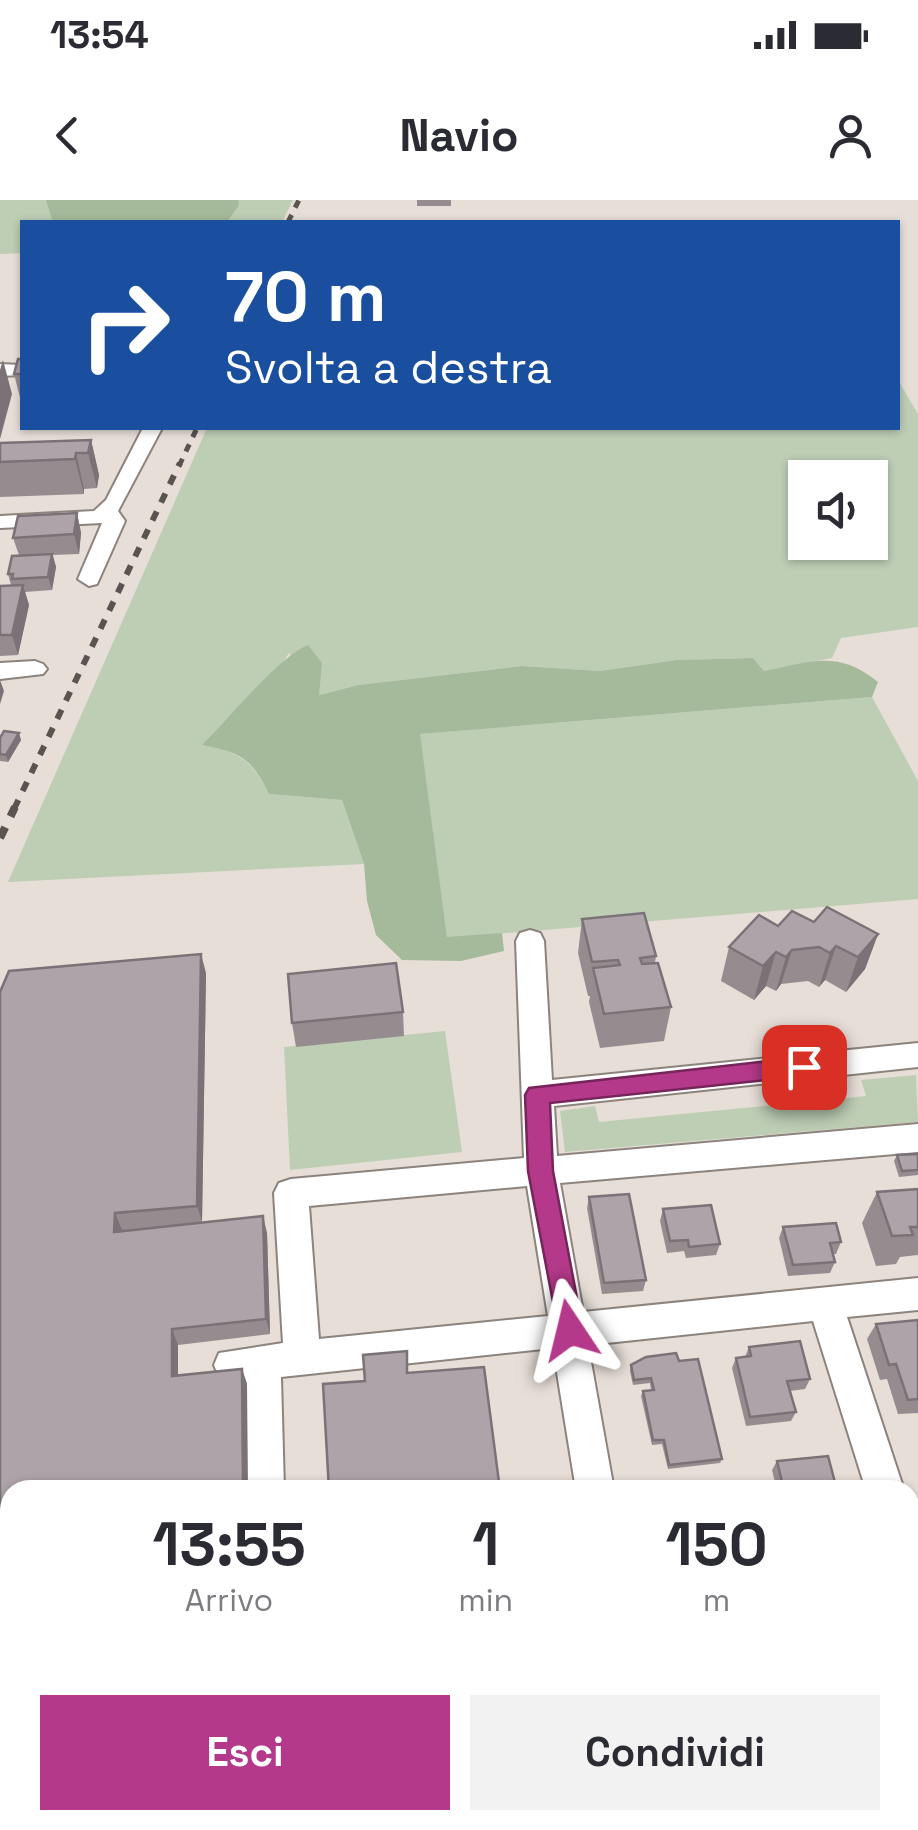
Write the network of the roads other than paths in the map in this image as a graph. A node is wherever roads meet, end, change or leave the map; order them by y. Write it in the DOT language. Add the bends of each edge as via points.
graph roads {
  1 [pos="150,432"];
  2 [pos="117,437"];
  3 [pos="99,516"];
  4 [pos="0,522"];
  5 [pos="89,579"];
  6 [pos="34,669"];
  7 [pos="0,671"];
  8 [pos="530,941"];
  9 [pos="918,1055"];
  10 [pos="537,1095"];
  11 [pos="918,1138"];
  12 [pos="541,1171"];
  13 [pos="918,1294"];
  14 [pos="825,1304"];
  15 [pos="570,1330"];
  16 [pos="302,1358"];
  17 [pos="264,1480"];
  18 [pos="592,1480"];
  19 [pos="882,1480"];
  1 -- 2 [label="street"];
  1 -- 3 [label="street" via="115,503"];
  3 -- 4 [label="street"];
  3 -- 5 [label="street" via="114,521"];
  6 -- 7 [label="street"];
  8 -- 10 [label="street"];
  9 -- 10 [label="street"];
  10 -- 12 [label="street"];
  11 -- 12 [label="street"];
  12 -- 15 [label="street"];
  12 -- 16 [label="street" via="291,1193"];
  13 -- 14 [label="street"];
  14 -- 15 [label="street"];
  14 -- 19 [label="street"];
  15 -- 16 [label="street"];
  15 -- 18 [label="street"];
  16 -- 17 [label="street" via="248,1363"];
}
